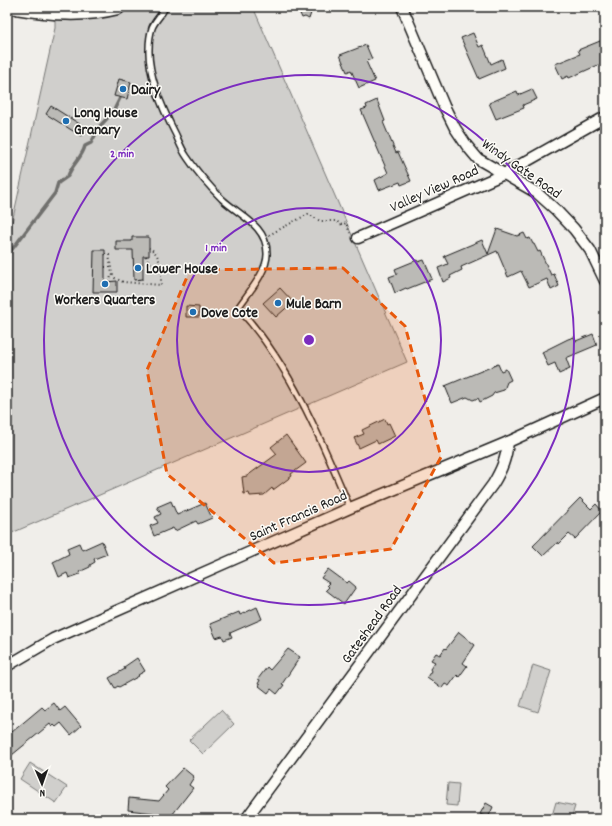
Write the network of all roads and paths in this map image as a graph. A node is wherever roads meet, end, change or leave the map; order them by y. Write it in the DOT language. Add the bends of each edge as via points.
graph roads {
  1 [pos="16,7"];
  2 [pos="118,7"];
  3 [pos="165,7"];
  4 [pos="402,7"];
  5 [pos="65,10"];
  6 [pos="605,117"];
  7 [pos="504,174"];
  8 [pos="264,238"];
  9 [pos="358,238"];
  10 [pos="149,248"];
  11 [pos="105,254"];
  12 [pos="146,256"];
  13 [pos="105,267"];
  14 [pos="110,267"];
  15 [pos="160,269"];
  16 [pos="112,274"];
  17 [pos="605,281"];
  18 [pos="110,282"];
  19 [pos="605,398"];
  20 [pos="508,442"];
  21 [pos="350,508"];
  22 [pos="7,666"];
  23 [pos="246,819"];
  1 -- 5 [label="street"];
  2 -- 5 [label="street" via="90,12"];
  3 -- 8 [label="lane" via="152,27 149,49 155,85 165,114 186,156 202,178 222,199 251,222"];
  4 -- 7 [label="street, Windy Gate Road" via="456,128 478,159"];
  6 -- 7 [label="street, Valley View Road"];
  7 -- 9 [label="street, Valley View Road"];
  7 -- 17 [label="street, Windy Gate Road" via="537,193 574,229 590,250"];
  8 -- 9 [label="path" via="308,214 320,221 336,221 342,225 346,223 354,240"];
  8 -- 21 [label="lane" via="268,253 267,262 238,308 282,366 330,459"];
  10 -- 15 [label="path" via="157,254"];
  11 -- 14 [label="path" via="110,256"];
  12 -- 15 [label="path" via="153,266"];
  13 -- 14 [label="path"];
  14 -- 16 [label="path"];
  15 -- 16 [label="path" via="161,284 123,282"];
  16 -- 18 [label="path"];
  19 -- 20 [label="street, Saint Francis Road"];
  20 -- 21 [label="street, Saint Francis Road"];
  20 -- 23 [label="street, Gateshead Road" via="506,458 493,484"];
  21 -- 22 [label="street, Saint Francis Road" via="53,639"];
}
